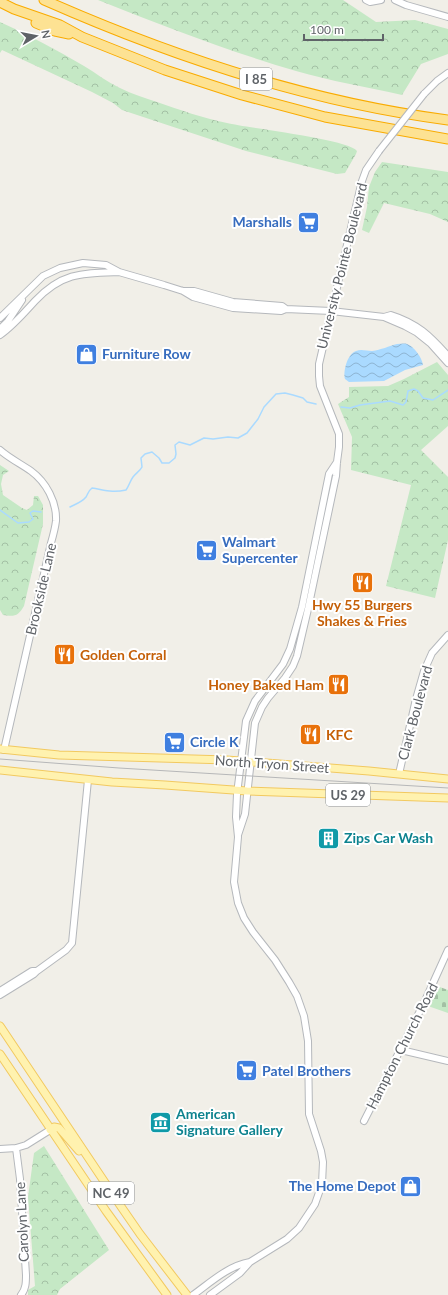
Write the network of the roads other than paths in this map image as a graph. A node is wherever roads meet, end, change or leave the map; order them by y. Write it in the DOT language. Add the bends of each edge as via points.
graph roads {
  1 [pos="44,0"];
  2 [pos="55,0"];
  3 [pos="366,0"];
  4 [pos="381,0"];
  5 [pos="395,0"];
  6 [pos="0,2"];
  7 [pos="0,8"];
  8 [pos="72,12"];
  9 [pos="448,17"];
  10 [pos="82,37"];
  11 [pos="448,73"];
  12 [pos="448,120"];
  13 [pos="448,139"];
  14 [pos="65,266"];
  15 [pos="119,272"];
  16 [pos="59,281"];
  17 [pos="26,292"];
  18 [pos="331,311"];
  19 [pos="384,317"];
  20 [pos="0,318"];
  21 [pos="0,329"];
  22 [pos="0,335"];
  23 [pos="448,356"];
  24 [pos="448,364"];
  25 [pos="0,450"];
  26 [pos="336,462"];
  27 [pos="448,635"];
  28 [pos="2,749"];
  29 [pos="241,762"];
  30 [pos="251,763"];
  31 [pos="0,770"];
  32 [pos="399,774"];
  33 [pos="448,779"];
  34 [pos="88,780"];
  35 [pos="237,791"];
  36 [pos="247,791"];
  37 [pos="448,798"];
  38 [pos="238,837"];
  39 [pos="448,950"];
  40 [pos="37,970"];
  41 [pos="0,991"];
  42 [pos="0,996"];
  43 [pos="0,1026"];
  44 [pos="401,1050"];
  45 [pos="0,1054"];
  46 [pos="448,1061"];
  47 [pos="364,1120"];
  48 [pos="50,1130"];
  49 [pos="16,1148"];
  50 [pos="0,1149"];
  51 [pos="92,1164"];
  52 [pos="250,1262"];
  53 [pos="21,1295"];
  54 [pos="167,1295"];
  55 [pos="187,1295"];
  56 [pos="193,1295"];
  57 [pos="210,1295"];
  1 -- 8 [label="highway, I 85"];
  2 -- 8 [label="highway"];
  3 -- 4 [label="street"];
  5 -- 9 [label="street"];
  6 -- 10 [label="highway, I 85" via="60,25"];
  7 -- 10 [label="highway" via="55,31"];
  8 -- 12 [label="highway, I 85" via="168,50 246,76 325,97"];
  10 -- 13 [label="highway, I 85" via="165,70 249,97 325,117"];
  11 -- 18 [label="street, University Pointe Boulevard, bridge" via="424,94 366,170"];
  14 -- 15 [label="street" via="91,263"];
  14 -- 16 [label="street" via="64,275"];
  14 -- 17 [label="street" via="46,274"];
  15 -- 16 [label="street" via="88,272"];
  15 -- 18 [label="street" via="233,308"];
  16 -- 22 [label="street" via="46,290"];
  17 -- 20 [label="street"];
  17 -- 21 [label="street"];
  18 -- 19 [label="street"];
  18 -- 26 [label="street, University Pointe Boulevard" via="321,354 319,376 339,434"];
  19 -- 23 [label="street" via="392,315 411,323 430,336"];
  19 -- 24 [label="street" via="420,334"];
  25 -- 28 [label="street, Brookside Lane" via="43,482 53,501 56,518"];
  26 -- 29 [label="street, University Pointe Boulevard" via="329,474 302,606 290,649 286,660 250,710 244,730"];
  26 -- 30 [label="street, University Pointe Boulevard" via="330,506 297,656 287,675 260,712 254,731"];
  27 -- 32 [label="street, Clark Boulevard" via="432,653 424,671"];
  28 -- 29 [label="main road, North Tryon Street / US 29" via="59,755"];
  29 -- 30 [label="main road, North Tryon Street / US 29"];
  29 -- 35 [label="street, University Pointe Boulevard"];
  30 -- 32 [label="main road, North Tryon Street / US 29"];
  30 -- 36 [label="street, University Pointe Boulevard"];
  31 -- 34 [label="main road, North Tryon Street / US 29"];
  32 -- 33 [label="main road, North Tryon Street / US 29"];
  34 -- 35 [label="main road, North Tryon Street / US 29"];
  34 -- 40 [label="street" via="72,940 68,949"];
  35 -- 36 [label="main road, North Tryon Street / US 29"];
  35 -- 38 [label="street, University Pointe Boulevard"];
  36 -- 37 [label="main road, North Tryon Street / US 29"];
  36 -- 38 [label="street, University Pointe Boulevard"];
  38 -- 52 [label="street" via="234,886 240,910 252,932 292,986 304,1016 308,1047 310,1120 323,1162 319,1195 302,1224 290,1237"];
  39 -- 44 [label="street, Hampton Church Road"];
  40 -- 41 [label="street"];
  40 -- 42 [label="street"];
  43 -- 51 [label="main road, NC 49"];
  44 -- 46 [label="street"];
  44 -- 47 [label="street, Hampton Church Road"];
  45 -- 48 [label="main road, NC 49"];
  48 -- 49 [label="street" via="26,1145"];
  48 -- 51 [label="main road" via="59,1128"];
  48 -- 54 [label="main road, NC 49"];
  49 -- 50 [label="street"];
  49 -- 53 [label="street, Carolyn Lane" via="26,1275 26,1285"];
  51 -- 55 [label="main road, NC 49" via="140,1234"];
  52 -- 56 [label="street" via="230,1269"];
  52 -- 57 [label="street" via="240,1273"];
}
